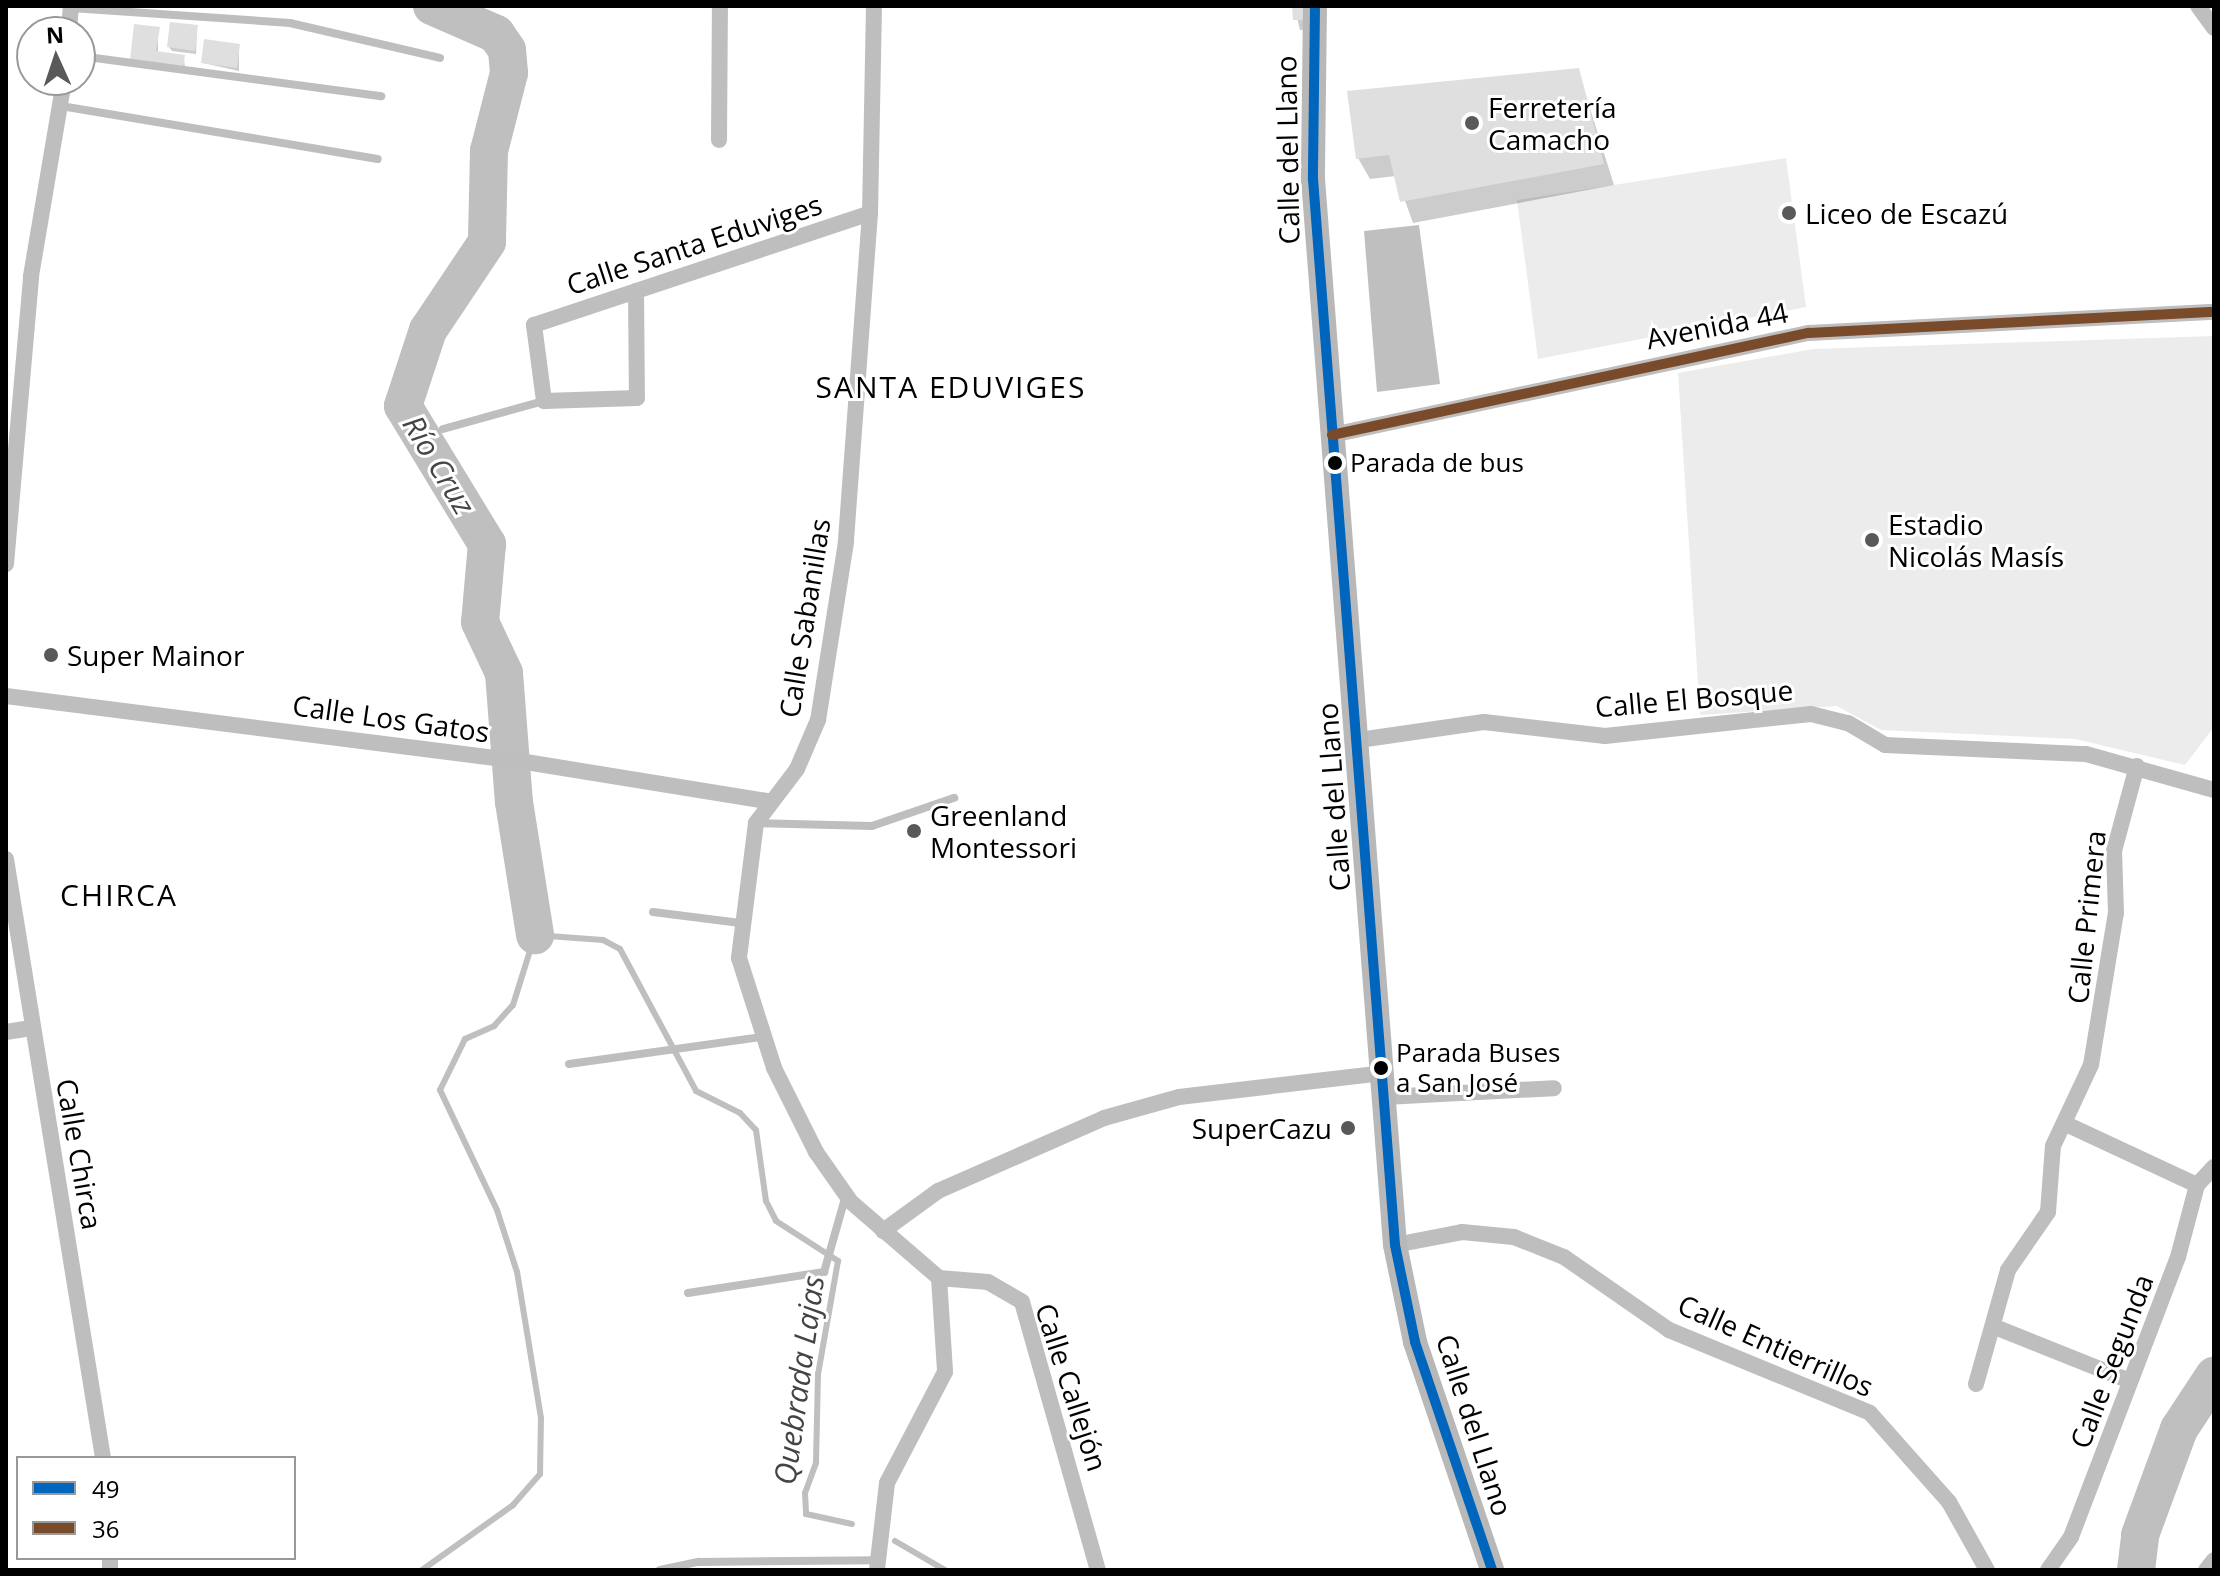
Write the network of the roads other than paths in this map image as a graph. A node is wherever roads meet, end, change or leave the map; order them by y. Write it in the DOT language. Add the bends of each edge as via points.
graph roads {
  1 [pos="720,6"];
  2 [pos="874,6"];
  3 [pos="1315,6"];
  4 [pos="2198,6"];
  5 [pos="71,7"];
  6 [pos="2214,28"];
  7 [pos="96,58"];
  8 [pos="440,58"];
  9 [pos="62,96"];
  10 [pos="381,96"];
  11 [pos="61,106"];
  12 [pos="719,140"];
  13 [pos="378,159"];
  14 [pos="870,213"];
  15 [pos="636,291"];
  16 [pos="2214,312"];
  17 [pos="544,401"];
  18 [pos="443,429"];
  19 [pos="1332,435"];
  20 [pos="6,564"];
  21 [pos="6,696"];
  22 [pos="1359,740"];
  23 [pos="2137,766"];
  24 [pos="2214,790"];
  25 [pos="954,798"];
  26 [pos="768,801"];
  27 [pos="756,823"];
  28 [pos="6,859"];
  29 [pos="653,912"];
  30 [pos="740,923"];
  31 [pos="30,1028"];
  32 [pos="6,1032"];
  33 [pos="762,1037"];
  34 [pos="569,1064"];
  35 [pos="1384,1085"];
  36 [pos="1554,1088"];
  37 [pos="2066,1124"];
  38 [pos="2214,1167"];
  39 [pos="2197,1185"];
  40 [pos="846,1195"];
  41 [pos="883,1231"];
  42 [pos="1395,1245"];
  43 [pos="939,1278"];
  44 [pos="688,1293"];
  45 [pos="1995,1327"];
  46 [pos="2130,1381"];
  47 [pos="1976,1384"];
  48 [pos="103,1456"];
  49 [pos="2214,1560"];
  50 [pos="878,1565"];
  51 [pos="660,1570"];
  52 [pos="1098,1570"];
  53 [pos="1492,1570"];
  54 [pos="1987,1570"];
  55 [pos="2048,1570"];
  56 [pos="2206,1570"];
  1 -- 12 [label="street"];
  2 -- 14 [label="street, Calle Sabanillas"];
  3 -- 19 [label="main road, Calle del Llano" via="1313,179"];
  4 -- 6 [label="street"];
  5 -- 8 [label="lane" via="290,23"];
  7 -- 10 [label="lane"];
  9 -- 11 [label="street"];
  11 -- 13 [label="lane"];
  11 -- 20 [label="street" via="31,276"];
  14 -- 15 [label="street, Calle Santa Eduviges"];
  14 -- 26 [label="street, Calle Sabanillas" via="846,542 818,720 797,769"];
  15 -- 17 [label="street, Calle Santa Eduviges" via="534,325"];
  15 -- 17 [label="street" via="637,398"];
  16 -- 19 [label="street, Avenida 44" via="1809,333"];
  17 -- 18 [label="lane"];
  19 -- 22 [label="main road, Calle del Llano"];
  21 -- 26 [label="street, Calle Los Gatos" via="526,762"];
  22 -- 23 [label="street, Calle El Bosque" via="1484,722 1605,736 1811,714 1848,723 1885,745 2040,749"];
  22 -- 35 [label="main road, Calle del Llano"];
  23 -- 24 [label="street, Calle El Bosque"];
  23 -- 37 [label="street, Calle Primera" via="2114,851 2116,913 2101,1023"];
  25 -- 27 [label="lane" via="872,826"];
  26 -- 27 [label="street, Calle Sabanillas"];
  27 -- 30 [label="street, Calle Sabanillas"];
  28 -- 31 [label="street, Calle Chirca"];
  29 -- 30 [label="lane"];
  30 -- 33 [label="street, Calle Sabanillas" via="739,958"];
  31 -- 32 [label="street"];
  31 -- 48 [label="street, Calle Chirca"];
  33 -- 34 [label="lane"];
  33 -- 40 [label="street, Calle Sabanillas" via="816,1152"];
  35 -- 36 [label="street"];
  35 -- 41 [label="street" via="1179,1097 1104,1118 938,1191"];
  35 -- 42 [label="main road, Calle del Llano"];
  37 -- 39 [label="street"];
  37 -- 45 [label="street, Calle Primera" via="2053,1146 2048,1212 2008,1270"];
  38 -- 39 [label="street, Calle Segunda"];
  39 -- 46 [label="street, Calle Segunda"];
  40 -- 41 [label="street, Calle Sabanillas"];
  40 -- 44 [label="lane" via="824,1272"];
  41 -- 43 [label="street, Calle Sabanillas"];
  42 -- 53 [label="main road, Calle del Llano" via="1444,1438"];
  42 -- 54 [label="street, Calle Entierrillos" via="1462,1232 1514,1237 1564,1257 1669,1330 1870,1413 1949,1502"];
  43 -- 50 [label="street" via="945,1372 887,1483"];
  43 -- 52 [label="street, Calle Callejón" via="988,1282 1022,1302"];
  45 -- 46 [label="street"];
  45 -- 47 [label="street, Calle Primera"];
  46 -- 55 [label="street, Calle Segunda" via="2071,1537"];
  49 -- 56 [label="street"];
  50 -- 51 [label="lane" via="699,1562"];
}
